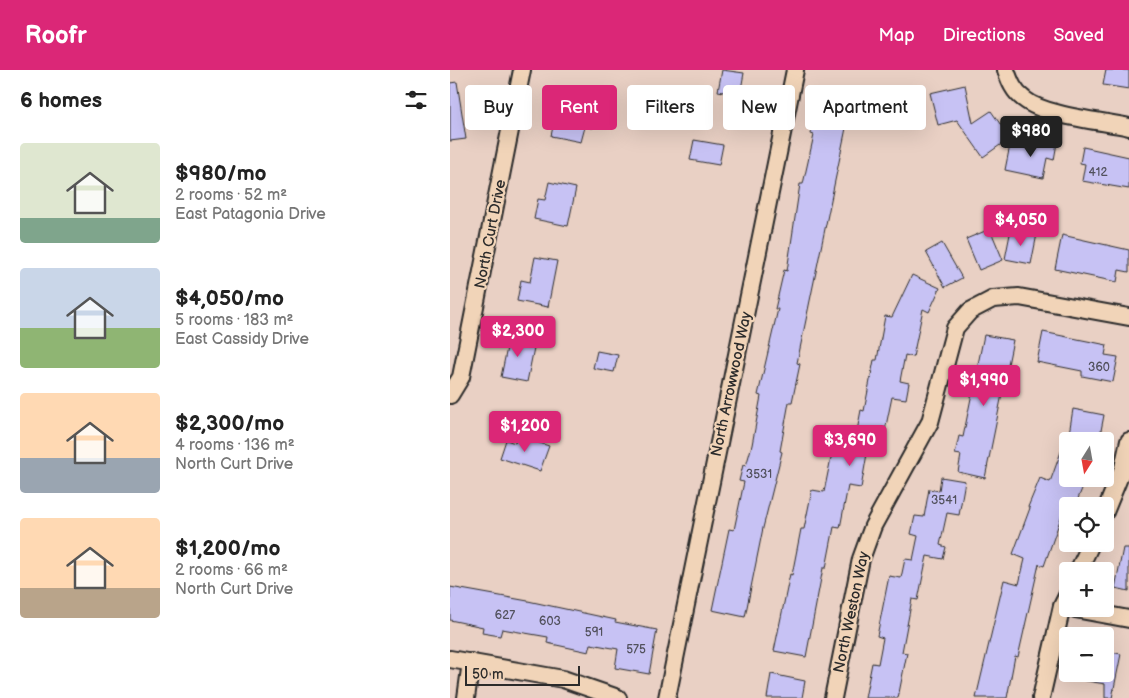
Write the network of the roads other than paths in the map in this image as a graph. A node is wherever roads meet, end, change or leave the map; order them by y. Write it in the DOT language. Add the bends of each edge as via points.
graph roads {
  1 [pos="522,70"];
  2 [pos="795,70"];
  3 [pos="1006,70"];
  4 [pos="1129,126"];
  5 [pos="1129,318"];
  6 [pos="450,395"];
  7 [pos="1129,441"];
  8 [pos="1111,497"];
  9 [pos="1114,615"];
  10 [pos="1064,617"];
  11 [pos="1129,619"];
  12 [pos="450,658"];
  13 [pos="471,662"];
  14 [pos="466,698"];
  15 [pos="618,698"];
  16 [pos="667,698"];
  17 [pos="833,698"];
  18 [pos="1041,698"];
  1 -- 6 [label="street, North Curt Drive" via="461,378"];
  2 -- 16 [label="street, North Arrowwood Way"];
  3 -- 4 [label="street" via="1010,84 1023,99 1040,109"];
  5 -- 17 [label="street, North Weston Way" via="1019,297 993,298 970,311 955,328 930,422 874,526 861,559"];
  7 -- 8 [label="street"];
  9 -- 11 [label="street"];
  10 -- 18 [label="street"];
  12 -- 13 [label="street"];
  13 -- 14 [label="street"];
  13 -- 15 [label="street" via="563,679"];
}
